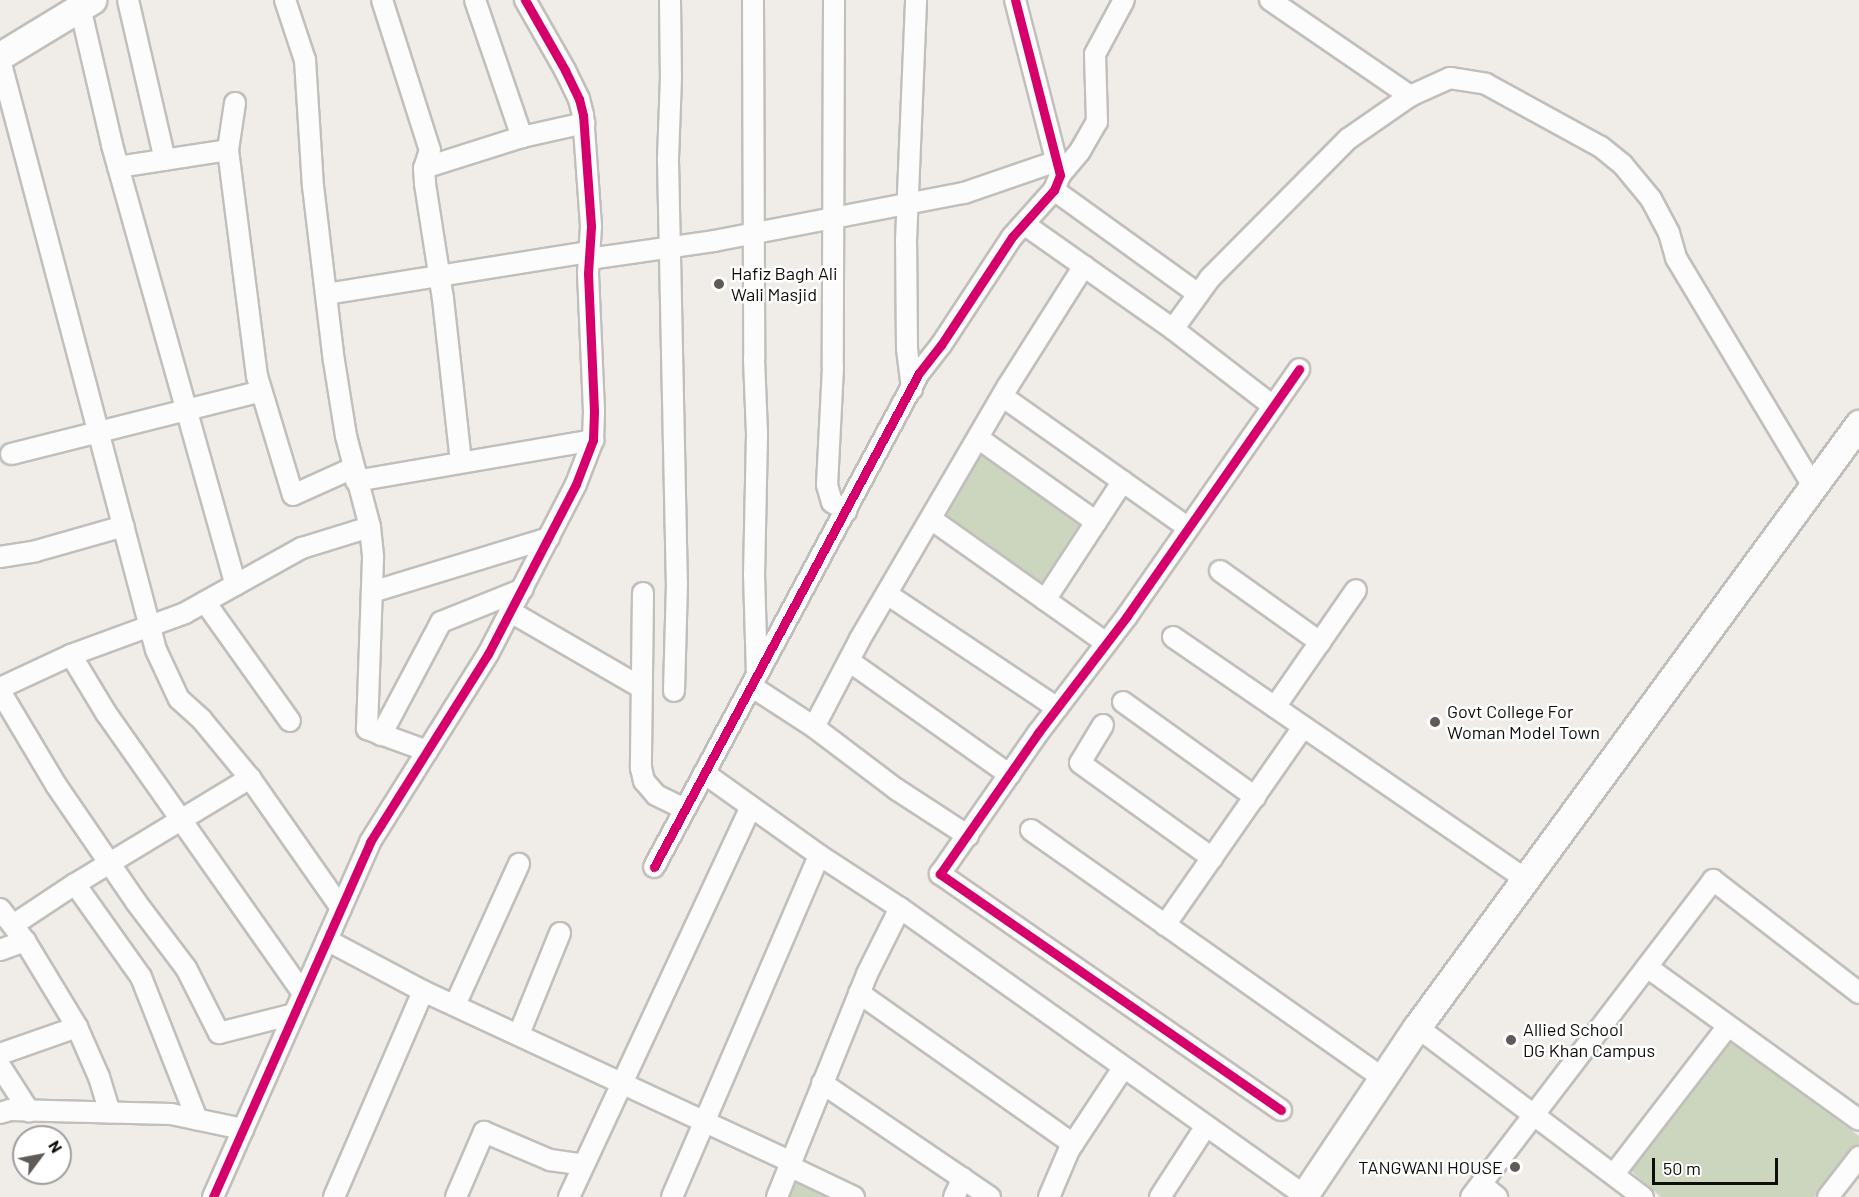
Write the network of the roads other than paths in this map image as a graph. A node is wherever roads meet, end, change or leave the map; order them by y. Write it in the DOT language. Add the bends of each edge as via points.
graph roads {
  1 [pos="128,0"];
  2 [pos="285,0"];
  3 [pos="382,0"];
  4 [pos="475,0"];
  5 [pos="525,0"];
  6 [pos="670,0"];
  7 [pos="753,0"];
  8 [pos="834,0"];
  9 [pos="916,0"];
  10 [pos="1015,0"];
  11 [pos="1124,0"];
  12 [pos="1270,0"];
  13 [pos="86,3"];
  14 [pos="0,58"];
  15 [pos="1410,96"];
  16 [pos="235,103"];
  17 [pos="584,123"];
  18 [pos="522,137"];
  19 [pos="228,150"];
  20 [pos="165,160"];
  21 [pos="118,167"];
  22 [pos="424,168"];
  23 [pos="1057,176"];
  24 [pos="908,203"];
  25 [pos="834,217"];
  26 [pos="1024,224"];
  27 [pos="754,232"];
  28 [pos="671,248"];
  29 [pos="589,255"];
  30 [pos="1084,266"];
  31 [pos="439,274"];
  32 [pos="326,294"];
  33 [pos="1198,294"];
  34 [pos="1173,329"];
  35 [pos="1299,369"];
  36 [pos="912,389"];
  37 [pos="261,391"];
  38 [pos="1002,396"];
  39 [pos="1273,406"];
  40 [pos="187,410"];
  41 [pos="1859,424"];
  42 [pos="99,433"];
  43 [pos="978,438"];
  44 [pos="593,440"];
  45 [pos="11,454"];
  46 [pos="461,462"];
  47 [pos="354,475"];
  48 [pos="1123,481"];
  49 [pos="1813,486"];
  50 [pos="846,511"];
  51 [pos="931,519"];
  52 [pos="1096,522"];
  53 [pos="124,526"];
  54 [pos="1187,526"];
  55 [pos="370,527"];
  56 [pos="549,538"];
  57 [pos="0,557"];
  58 [pos="1220,571"];
  59 [pos="236,585"];
  60 [pos="523,589"];
  61 [pos="1356,590"];
  62 [pos="372,592"];
  63 [pos="643,592"];
  64 [pos="887,594"];
  65 [pos="1045,600"];
  66 [pos="205,602"];
  67 [pos="511,612"];
  68 [pos="151,626"];
  69 [pos="1173,637"];
  70 [pos="1320,642"];
  71 [pos="1106,643"];
  72 [pos="71,655"];
  73 [pos="849,661"];
  74 [pos="754,680"];
  75 [pos="642,688"];
  76 [pos="0,690"];
  77 [pos="674,691"];
  78 [pos="1123,702"];
  79 [pos="1275,707"];
  80 [pos="1057,708"];
  81 [pos="291,721"];
  82 [pos="1103,725"];
  83 [pos="1303,726"];
  84 [pos="814,727"];
  85 [pos="381,735"];
  86 [pos="427,751"];
  87 [pos="704,773"];
  88 [pos="1010,775"];
  89 [pos="250,778"];
  90 [pos="1255,796"];
  91 [pos="751,807"];
  92 [pos="685,809"];
  93 [pos="182,820"];
  94 [pos="1031,830"];
  95 [pos="968,836"];
  96 [pos="819,855"];
  97 [pos="1212,858"];
  98 [pos="110,864"];
  99 [pos="519,864"];
  100 [pos="654,867"];
  101 [pos="1525,879"];
  102 [pos="75,884"];
  103 [pos="341,908"];
  104 [pos="900,908"];
  105 [pos="0,909"];
  106 [pos="1166,925"];
  107 [pos="19,933"];
  108 [pos="560,933"];
  109 [pos="327,940"];
  110 [pos="0,950"];
  111 [pos="1647,967"];
  112 [pos="423,990"];
  113 [pos="303,993"];
  114 [pos="859,993"];
  115 [pos="1859,993"];
  116 [pos="455,1005"];
  117 [pos="294,1014"];
  118 [pos="1728,1026"];
  119 [pos="76,1027"];
  120 [pos="1417,1027"];
  121 [pos="519,1034"];
  122 [pos="0,1054"];
  123 [pos="0,1065"];
  124 [pos="1123,1068"];
  125 [pos="1383,1078"];
  126 [pos="622,1083"];
  127 [pos="822,1083"];
  128 [pos="1281,1110"];
  129 [pos="29,1111"];
  130 [pos="110,1112"];
  131 [pos="0,1113"];
  132 [pos="1535,1114"];
  133 [pos="197,1119"];
  134 [pos="1859,1120"];
  135 [pos="705,1121"];
  136 [pos="1206,1126"];
  137 [pos="243,1128"];
  138 [pos="1073,1144"];
  139 [pos="1859,1157"];
  140 [pos="790,1163"];
  141 [pos="584,1165"];
  142 [pos="1614,1174"];
  143 [pos="963,1178"];
  144 [pos="1476,1191"];
  145 [pos="1304,1196"];
  146 [pos="1830,1196"];
  147 [pos="213,1197"];
  148 [pos="334,1197"];
  149 [pos="456,1197"];
  150 [pos="569,1197"];
  151 [pos="672,1197"];
  152 [pos="777,1197"];
  153 [pos="854,1197"];
  154 [pos="954,1197"];
  155 [pos="990,1197"];
  156 [pos="1049,1197"];
  157 [pos="1160,1197"];
  158 [pos="1497,1197"];
  159 [pos="1643,1197"];
  1 -- 20 [label="street"];
  2 -- 32 [label="street" via="305,60 313,186"];
  3 -- 22 [label="street" via="430,150"];
  4 -- 18 [label="street"];
  5 -- 17 [label="street" via="579,99"];
  6 -- 28 [label="street"];
  7 -- 27 [label="street"];
  8 -- 25 [label="street"];
  9 -- 24 [label="street"];
  10 -- 23 [label="street"];
  11 -- 23 [label="street" via="1095,54 1097,122 1080,152"];
  12 -- 15 [label="street"];
  13 -- 14 [label="street"];
  13 -- 21 [label="street"];
  14 -- 42 [label="street"];
  15 -- 33 [label="street" via="1348,139"];
  15 -- 49 [label="street" via="1450,78 1486,84 1601,147 1623,165 1651,199 1669,233 1676,258"];
  16 -- 19 [label="street"];
  17 -- 18 [label="street"];
  17 -- 29 [label="street" via="591,214"];
  18 -- 22 [label="street"];
  19 -- 20 [label="street"];
  19 -- 37 [label="street"];
  20 -- 21 [label="street"];
  21 -- 40 [label="street"];
  22 -- 31 [label="street"];
  23 -- 24 [label="street"];
  23 -- 26 [label="street"];
  23 -- 33 [label="street"];
  24 -- 25 [label="street"];
  24 -- 36 [label="street" via="907,349"];
  25 -- 27 [label="street"];
  25 -- 50 [label="street" via="827,485 832,502"];
  26 -- 30 [label="street"];
  26 -- 36 [label="street" via="964,306"];
  27 -- 28 [label="street"];
  27 -- 74 [label="street"];
  28 -- 29 [label="street"];
  28 -- 77 [label="street" via="677,583"];
  29 -- 31 [label="street"];
  29 -- 44 [label="street"];
  30 -- 34 [label="street"];
  30 -- 38 [label="street"];
  31 -- 32 [label="street"];
  31 -- 46 [label="street"];
  32 -- 47 [label="street" via="335,372"];
  33 -- 34 [label="street"];
  34 -- 39 [label="street"];
  35 -- 39 [label="street"];
  36 -- 50 [label="street"];
  37 -- 40 [label="street"];
  37 -- 47 [label="street" via="293,495"];
  38 -- 43 [label="street"];
  38 -- 48 [label="street"];
  39 -- 54 [label="street"];
  40 -- 42 [label="street"];
  40 -- 59 [label="street"];
  41 -- 49 [label="street"];
  42 -- 45 [label="street"];
  42 -- 53 [label="street"];
  43 -- 51 [label="street"];
  43 -- 52 [label="street"];
  44 -- 46 [label="street"];
  44 -- 56 [label="street"];
  46 -- 47 [label="street"];
  47 -- 55 [label="street"];
  48 -- 52 [label="street"];
  48 -- 54 [label="street"];
  49 -- 101 [label="street"];
  50 -- 74 [label="street"];
  51 -- 64 [label="street"];
  51 -- 65 [label="street"];
  52 -- 65 [label="street"];
  53 -- 57 [label="street"];
  53 -- 68 [label="street"];
  54 -- 71 [label="street"];
  55 -- 59 [label="street" via="302,548"];
  55 -- 62 [label="street"];
  56 -- 60 [label="street"];
  56 -- 62 [label="street"];
  58 -- 70 [label="street"];
  59 -- 66 [label="street"];
  60 -- 67 [label="street"];
  60 -- 85 [label="street" via="441,622"];
  61 -- 70 [label="street"];
  62 -- 85 [label="street" via="367,729"];
  63 -- 75 [label="street"];
  64 -- 73 [label="street"];
  64 -- 80 [label="street"];
  65 -- 71 [label="street"];
  66 -- 68 [label="street"];
  66 -- 81 [label="street"];
  67 -- 75 [label="street"];
  67 -- 86 [label="street"];
  68 -- 72 [label="street"];
  68 -- 89 [label="street" via="156,650 179,699 202,720"];
  69 -- 79 [label="street"];
  70 -- 79 [label="street"];
  71 -- 80 [label="street"];
  72 -- 76 [label="street"];
  72 -- 93 [label="street" via="106,713"];
  73 -- 84 [label="street"];
  73 -- 88 [label="street"];
  74 -- 84 [label="street"];
  74 -- 87 [label="street"];
  75 -- 92 [label="street" via="641,768 645,781 656,795"];
  76 -- 98 [label="street" via="56,785"];
  78 -- 90 [label="street"];
  79 -- 83 [label="street"];
  80 -- 88 [label="street"];
  82 -- 97 [label="street" via="1080,763"];
  83 -- 90 [label="street"];
  83 -- 101 [label="street"];
  84 -- 95 [label="street" via="896,789"];
  85 -- 86 [label="street"];
  86 -- 103 [label="street" via="370,842"];
  87 -- 91 [label="street"];
  87 -- 92 [label="street"];
  88 -- 95 [label="street"];
  89 -- 93 [label="street"];
  89 -- 103 [label="street"];
  90 -- 97 [label="street"];
  91 -- 96 [label="street"];
  91 -- 126 [label="street"];
  92 -- 100 [label="street"];
  93 -- 98 [label="street"];
  93 -- 113 [label="street"];
  94 -- 106 [label="street"];
  95 -- 128 [label="street" via="940,874"];
  96 -- 104 [label="street"];
  96 -- 135 [label="street"];
  97 -- 106 [label="street"];
  98 -- 102 [label="street"];
  98 -- 117 [label="street" via="186,968 219,1033"];
  99 -- 116 [label="street"];
  101 -- 120 [label="street"];
  102 -- 107 [label="street"];
  102 -- 133 [label="street" via="141,977"];
  103 -- 109 [label="street"];
  104 -- 114 [label="street"];
  104 -- 124 [label="street"];
  105 -- 107 [label="street"];
  106 -- 125 [label="street"];
  107 -- 110 [label="street"];
  107 -- 119 [label="street"];
  108 -- 121 [label="street"];
  109 -- 112 [label="street"];
  109 -- 113 [label="street"];
  111 -- 115 [label="street" via="1713,880"];
  111 -- 118 [label="street"];
  111 -- 132 [label="street"];
  112 -- 116 [label="street"];
  112 -- 148 [label="street"];
  113 -- 117 [label="street"];
  114 -- 127 [label="street"];
  114 -- 138 [label="street"];
  116 -- 121 [label="street"];
  117 -- 137 [label="street"];
  118 -- 134 [label="street"];
  118 -- 142 [label="street"];
  119 -- 122 [label="street"];
  119 -- 130 [label="street"];
  120 -- 125 [label="street"];
  120 -- 132 [label="street"];
  121 -- 126 [label="street"];
  123 -- 129 [label="street"];
  124 -- 136 [label="street"];
  124 -- 138 [label="street"];
  125 -- 145 [label="street"];
  126 -- 135 [label="street"];
  126 -- 141 [label="street"];
  127 -- 140 [label="street"];
  127 -- 143 [label="street"];
  129 -- 130 [label="street"];
  129 -- 131 [label="street"];
  130 -- 133 [label="street"];
  132 -- 142 [label="street"];
  132 -- 144 [label="street"];
  133 -- 137 [label="street"];
  135 -- 140 [label="street"];
  135 -- 151 [label="street"];
  136 -- 145 [label="street"];
  136 -- 157 [label="street"];
  137 -- 147 [label="street"];
  138 -- 156 [label="street"];
  139 -- 146 [label="street"];
  140 -- 152 [label="street"];
  140 -- 153 [label="street"];
  141 -- 149 [label="street" via="550,1160 484,1132"];
  141 -- 150 [label="street"];
  142 -- 159 [label="street"];
  143 -- 154 [label="street"];
  143 -- 155 [label="street"];
  144 -- 158 [label="street"];
}
